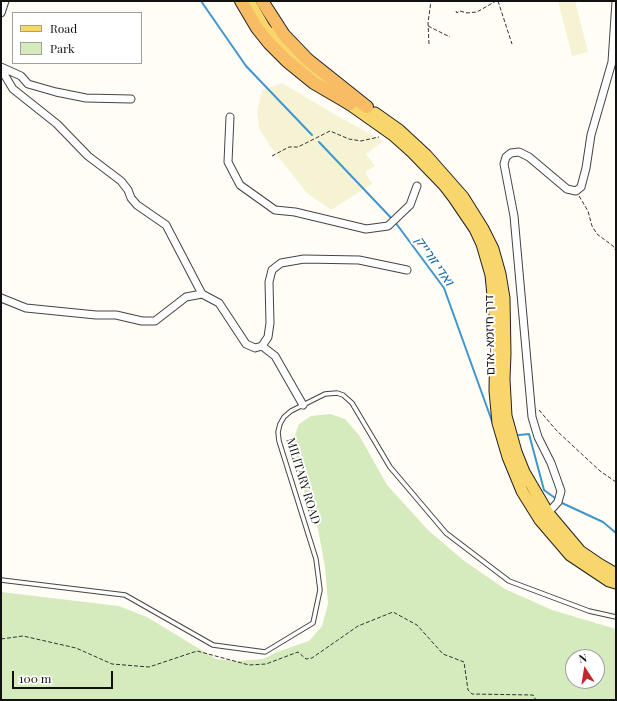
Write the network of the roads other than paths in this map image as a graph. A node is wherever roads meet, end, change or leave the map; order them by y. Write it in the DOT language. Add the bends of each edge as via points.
graph roads {
  1 [pos="5,1"];
  2 [pos="241,1"];
  3 [pos="248,1"];
  4 [pos="255,1"];
  5 [pos="262,1"];
  6 [pos="616,1"];
  7 [pos="1,13"];
  8 [pos="1,68"];
  9 [pos="131,99"];
  10 [pos="350,104"];
  11 [pos="367,107"];
  12 [pos="230,117"];
  13 [pos="417,186"];
  14 [pos="407,270"];
  15 [pos="202,294"];
  16 [pos="1,298"];
  17 [pos="262,346"];
  18 [pos="303,404"];
  19 [pos="548,513"];
  20 [pos="616,574"];
  21 [pos="1,580"];
  22 [pos="616,584"];
  23 [pos="616,617"];
  1 -- 7 [label="street"];
  2 -- 10 [label="highway" via="257,28 287,61 314,83"];
  3 -- 10 [label="main road, דרך חיזמא-אדם" via="282,50 319,84"];
  4 -- 11 [label="main road, דרך חיזמא-אדם" via="275,33 303,63 322,79"];
  5 -- 11 [label="highway" via="284,35 308,60"];
  6 -- 19 [label="street" via="612,62 591,135 581,187 576,191 567,189 529,157 519,152 506,157 504,164 514,216 532,417 561,491 558,502"];
  8 -- 9 [label="street" via="21,76 28,84 56,92 86,98"];
  8 -- 15 [label="street" via="13,89 57,124 88,156 121,181 137,205 166,225"];
  10 -- 22 [label="main road, דרך חיזמא-אדם" via="393,135 444,185 482,244 495,301 495,391 498,423 508,457 522,491 540,520 570,555"];
  11 -- 19 [label="main road, דרך חיזמא-אדם" via="399,130 451,182 472,211 493,249 504,298 506,416 524,472"];
  12 -- 13 [label="street" via="228,162 240,185 276,210 366,229 388,226 410,205"];
  14 -- 17 [label="street" via="359,260 304,260 281,263 272,270 270,323 268,337"];
  15 -- 16 [label="street" via="186,297 155,321 116,315 26,308"];
  15 -- 17 [label="street" via="219,303 246,344 254,348"];
  17 -- 18 [label="street" via="275,356"];
  18 -- 21 [label="lane, MILITARY ROAD" via="284,417 278,432 316,559 320,590 313,623 265,652 213,645 125,595"];
  18 -- 23 [label="lane, MILITARY ROAD" via="331,392 348,399 390,467 446,533 509,581 589,611"];
  19 -- 20 [label="main road, דרך חיזמא-אדם" via="580,551"];
}
